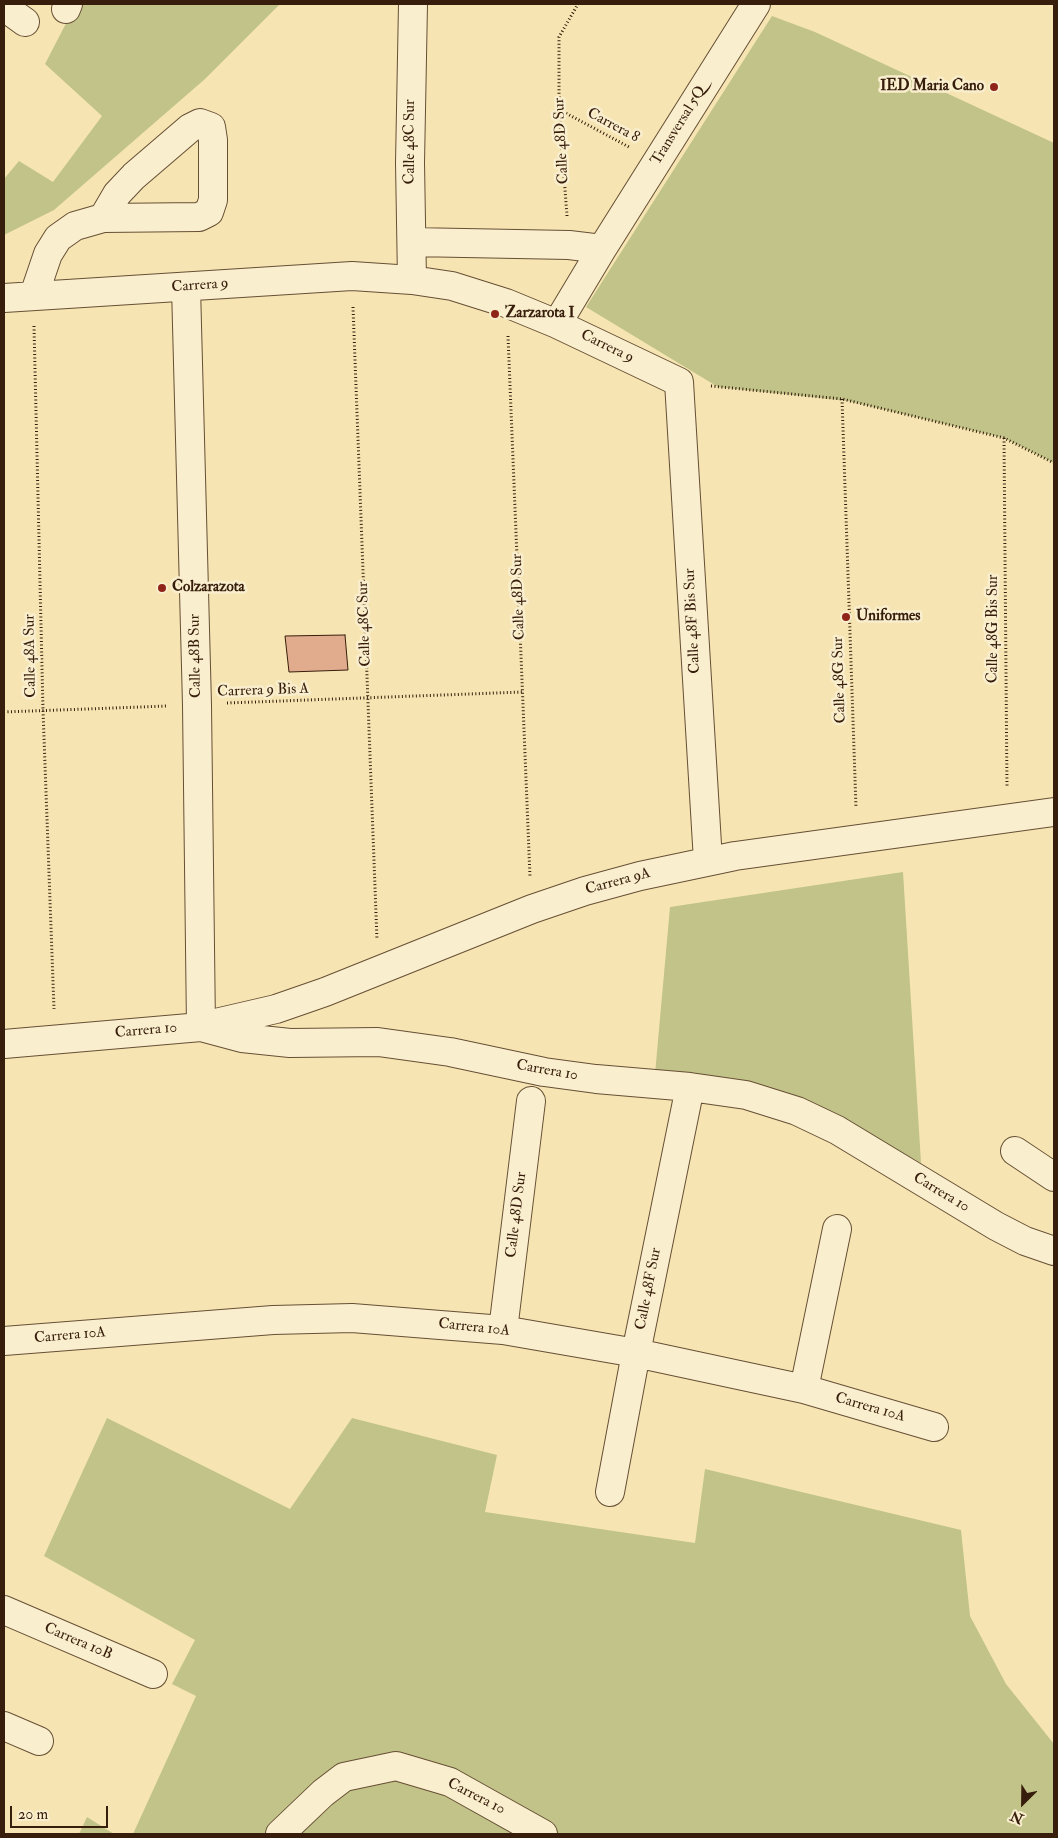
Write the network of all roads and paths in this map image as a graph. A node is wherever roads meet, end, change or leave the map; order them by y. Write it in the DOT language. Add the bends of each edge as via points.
graph roads {
  1 [pos="412,4"];
  2 [pos="578,4"];
  3 [pos="756,4"];
  4 [pos="559,110"];
  5 [pos="656,162"];
  6 [pos="103,218"];
  7 [pos="412,242"];
  8 [pos="568,245"];
  9 [pos="602,249"];
  10 [pos="352,276"];
  11 [pos="412,280"];
  12 [pos="186,286"];
  13 [pos="34,295"];
  14 [pos="4,298"];
  15 [pos="506,303"];
  16 [pos="557,324"];
  17 [pos="679,382"];
  18 [pos="842,399"];
  19 [pos="1004,438"];
  20 [pos="1054,463"];
  21 [pos="522,692"];
  22 [pos="368,698"];
  23 [pos="197,705"];
  24 [pos="43,710"];
  25 [pos="4,712"];
  26 [pos="1054,812"];
  27 [pos="1007,819"];
  28 [pos="858,840"];
  29 [pos="708,861"];
  30 [pos="530,882"];
  31 [pos="378,972"];
  32 [pos="54,1017"];
  33 [pos="201,1026"];
  34 [pos="4,1044"];
  35 [pos="690,1087"];
  36 [pos="531,1101"];
  37 [pos="1015,1151"];
  38 [pos="1054,1177"];
  39 [pos="837,1229"];
  40 [pos="1054,1251"];
  41 [pos="503,1330"];
  42 [pos="4,1341"];
  43 [pos="636,1353"];
  44 [pos="804,1389"];
  45 [pos="934,1427"];
  46 [pos="610,1492"];
  47 [pos="4,1610"];
  48 [pos="153,1674"];
  49 [pos="4,1726"];
  50 [pos="39,1741"];
  51 [pos="280,1834"];
  52 [pos="543,1834"];
  1 -- 7 [label="street, Calle 48C Sur"];
  2 -- 4 [label="path, Calle 48D Sur" via="559,37"];
  3 -- 5 [label="street, Transversal 5Q"];
  4 -- 5 [label="path, Carrera 8"];
  4 -- 8 [label="path, Calle 48D Sur"];
  5 -- 9 [label="street, Transversal 5Q"];
  6 -- 13 [label="street" via="75,226 58,238 48,254"];
  7 -- 8 [label="street"];
  7 -- 11 [label="street, Calle 48C Sur"];
  8 -- 9 [label="street"];
  9 -- 16 [label="street, Transversal 5Q"];
  10 -- 11 [label="street, Carrera 9"];
  10 -- 12 [label="street, Carrera 9"];
  10 -- 22 [label="path, Calle 48C Sur"];
  11 -- 15 [label="street, Carrera 9" via="452,286"];
  12 -- 13 [label="street, Carrera 9"];
  12 -- 23 [label="street, Calle 48B Sur"];
  13 -- 14 [label="street, Carrera 9"];
  13 -- 24 [label="path, Calle 48A Sur"];
  15 -- 16 [label="street, Carrera 9"];
  15 -- 21 [label="path, Calle 48D Sur"];
  16 -- 17 [label="street, Carrera 9"];
  17 -- 18 [label="path"];
  17 -- 29 [label="street, Calle 48F Bis Sur"];
  18 -- 19 [label="path"];
  18 -- 28 [label="path, Calle 48G Sur"];
  19 -- 20 [label="path"];
  19 -- 27 [label="path, Calle 48G Bis Sur"];
  21 -- 22 [label="path, Carrera 9 Bis A"];
  21 -- 30 [label="path, Calle 48D Sur"];
  22 -- 23 [label="path, Carrera 9 Bis A"];
  22 -- 31 [label="path, Calle 48C Sur"];
  23 -- 24 [label="path, Carrera 9 Bis A"];
  23 -- 33 [label="street, Calle 48B Sur"];
  24 -- 25 [label="path, Carrera 9 Bis A"];
  24 -- 32 [label="path, Calle 48A Sur"];
  26 -- 27 [label="street, Carrera 9A"];
  27 -- 28 [label="street, Carrera 9A"];
  28 -- 29 [label="street, Carrera 9A"];
  29 -- 31 [label="street, Carrera 9A" via="585,891 532,909"];
  31 -- 33 [label="street, Carrera 9A" via="276,1009"];
  33 -- 34 [label="street, Carrera 10"];
  33 -- 35 [label="street, Carrera 10" via="242,1038 290,1043 378,1042 450,1052 544,1072"];
  35 -- 40 [label="street, Carrera 10" via="746,1095 797,1110 837,1130 996,1226"];
  35 -- 43 [label="street, Calle 48F Sur"];
  36 -- 41 [label="street, Calle 48D Sur"];
  37 -- 38 [label="street"];
  39 -- 44 [label="street"];
  41 -- 42 [label="street, Carrera 10A" via="352,1318 273,1320"];
  41 -- 43 [label="street, Carrera 10A"];
  43 -- 44 [label="street, Carrera 10A"];
  43 -- 46 [label="street, Calle 48F Sur"];
  44 -- 45 [label="street, Carrera 10A"];
  47 -- 48 [label="street, Carrera 10B"];
  49 -- 50 [label="street"];
  51 -- 52 [label="street, Carrera 10" via="344,1777 396,1766 450,1782"];
}
